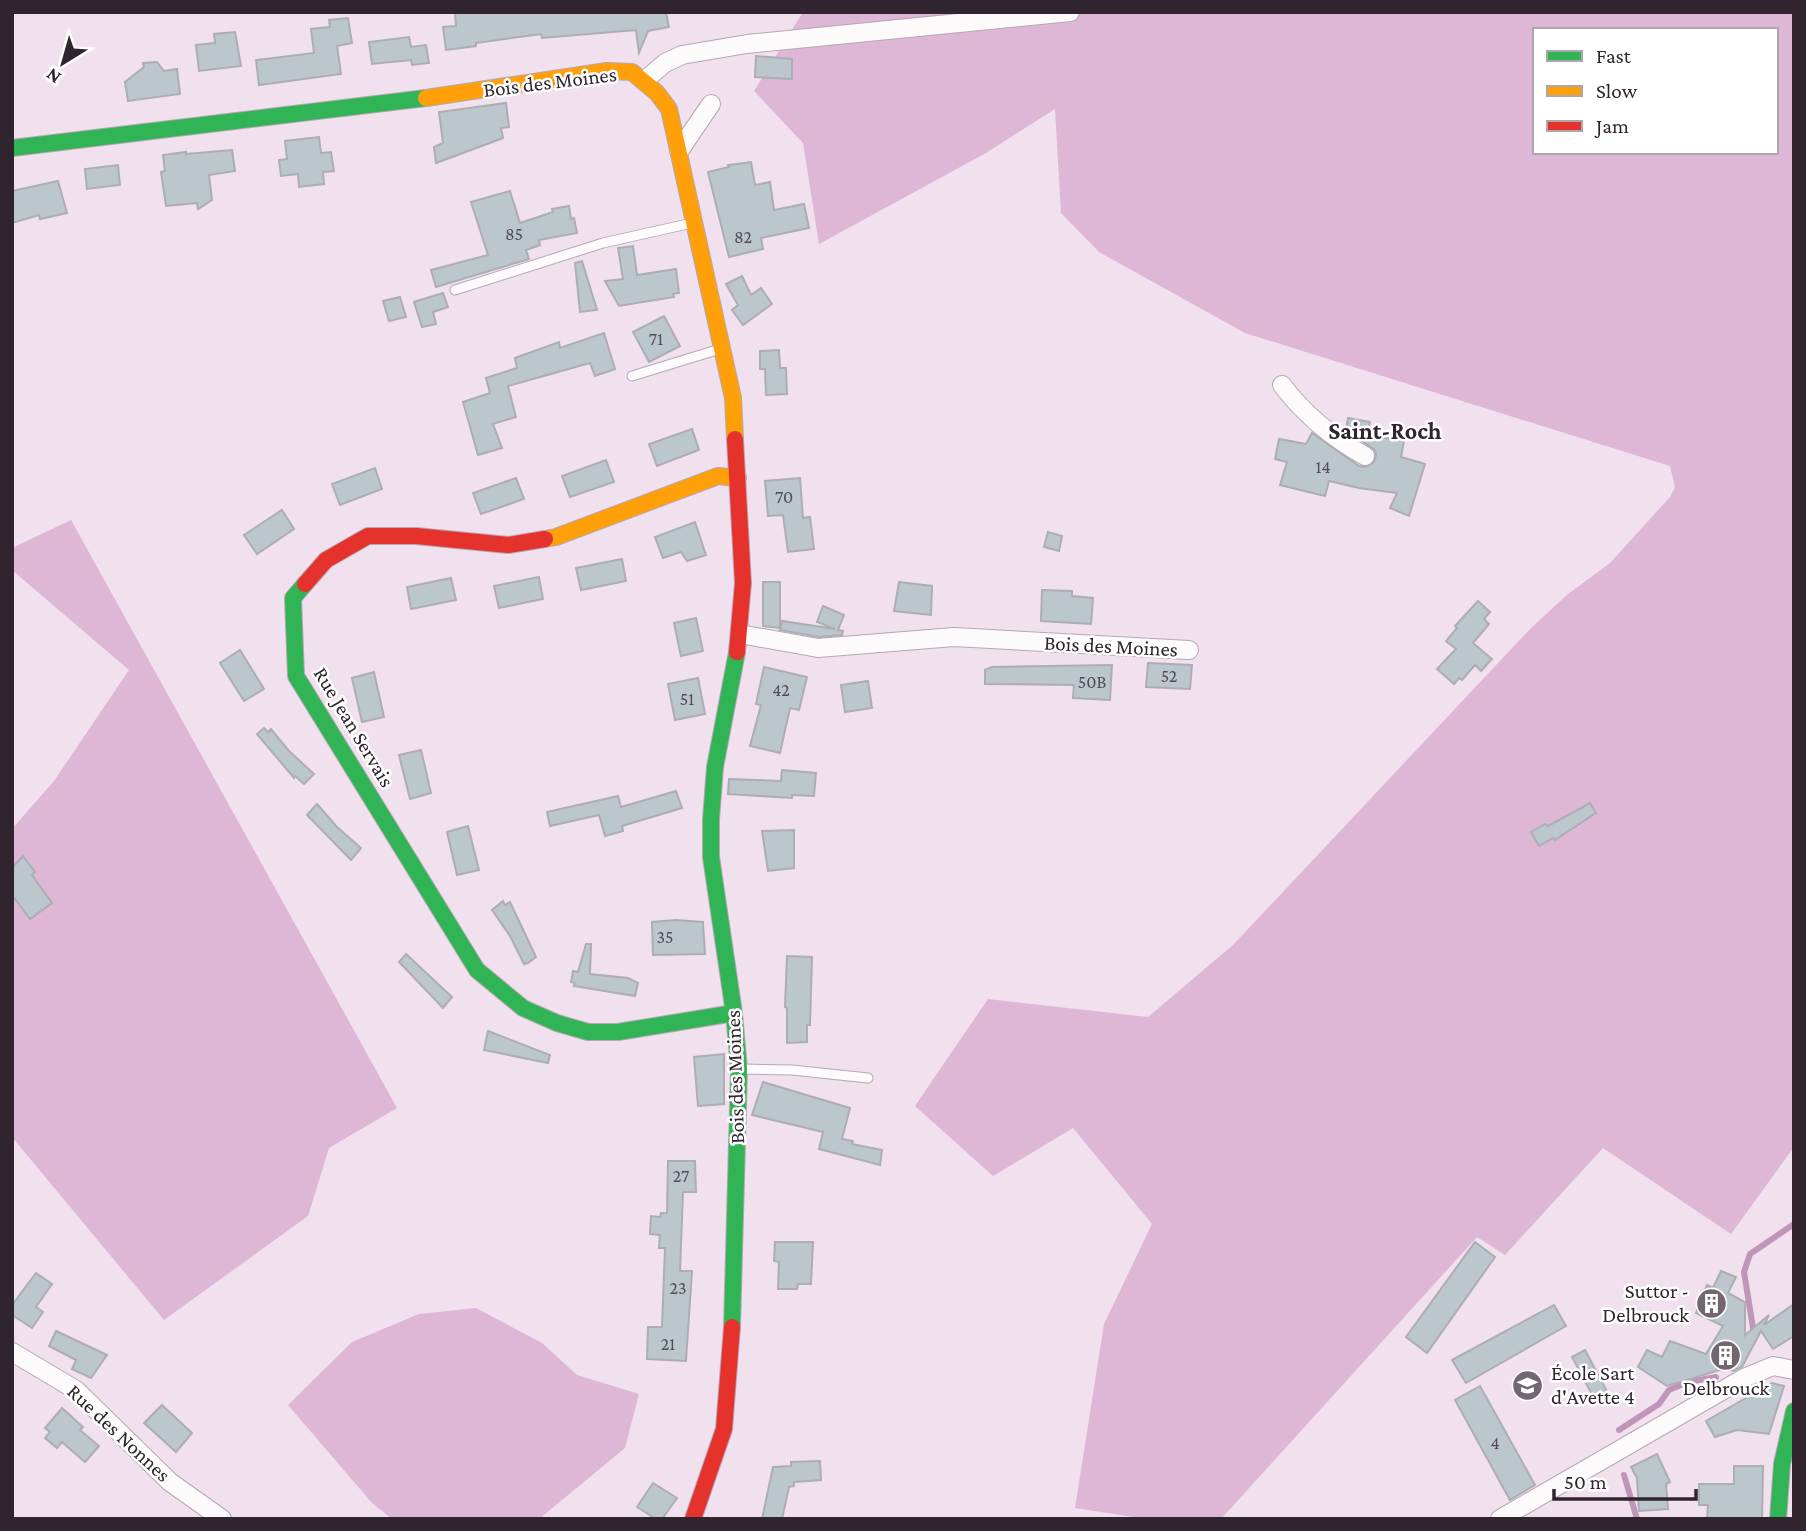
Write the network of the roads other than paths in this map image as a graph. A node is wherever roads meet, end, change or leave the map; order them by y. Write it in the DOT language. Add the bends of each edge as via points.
graph roads {
  1 [pos="1070,12"];
  2 [pos="645,81"];
  3 [pos="711,104"];
  4 [pos="12,148"];
  5 [pos="679,151"];
  6 [pos="694,223"];
  7 [pos="454,289"];
  8 [pos="722,348"];
  9 [pos="632,376"];
  10 [pos="1282,385"];
  11 [pos="1365,456"];
  12 [pos="738,478"];
  13 [pos="740,634"];
  14 [pos="1189,650"];
  15 [pos="734,1013"];
  16 [pos="739,1069"];
  17 [pos="868,1078"];
  18 [pos="12,1352"];
  19 [pos="1794,1370"];
  20 [pos="1794,1411"];
  21 [pos="222,1519"];
  22 [pos="693,1519"];
  23 [pos="1500,1519"];
  24 [pos="1778,1519"];
  1 -- 2 [label="street" via="747,44 682,55"];
  2 -- 4 [label="street, Bois des Moines" via="632,72 607,71 458,94"];
  2 -- 5 [label="street, Bois des Moines" via="669,108"];
  3 -- 5 [label="street"];
  5 -- 6 [label="street, Bois des Moines"];
  6 -- 7 [label="lane" via="603,243"];
  6 -- 8 [label="street, Bois des Moines"];
  8 -- 9 [label="lane"];
  8 -- 12 [label="street, Bois des Moines" via="733,398"];
  10 -- 11 [label="street" via="1340,443"];
  12 -- 13 [label="street, Bois des Moines" via="743,583"];
  12 -- 15 [label="street, Rue Jean Servais" via="718,476 556,537 508,545 368,536 326,560 293,598 296,676 477,970 523,1008 588,1032 618,1032"];
  13 -- 14 [label="street, Bois des Moines" via="818,648 954,638"];
  13 -- 15 [label="street, Bois des Moines" via="715,767 710,858"];
  15 -- 16 [label="street, Bois des Moines"];
  16 -- 17 [label="lane"];
  16 -- 22 [label="street, Bois des Moines" via="731,1356 724,1429"];
  18 -- 21 [label="street, Rue des Nonnes" via="76,1390 170,1482"];
  19 -- 23 [label="street" via="1773,1366 1744,1378"];
  20 -- 24 [label="street" via="1786,1434"];
}
